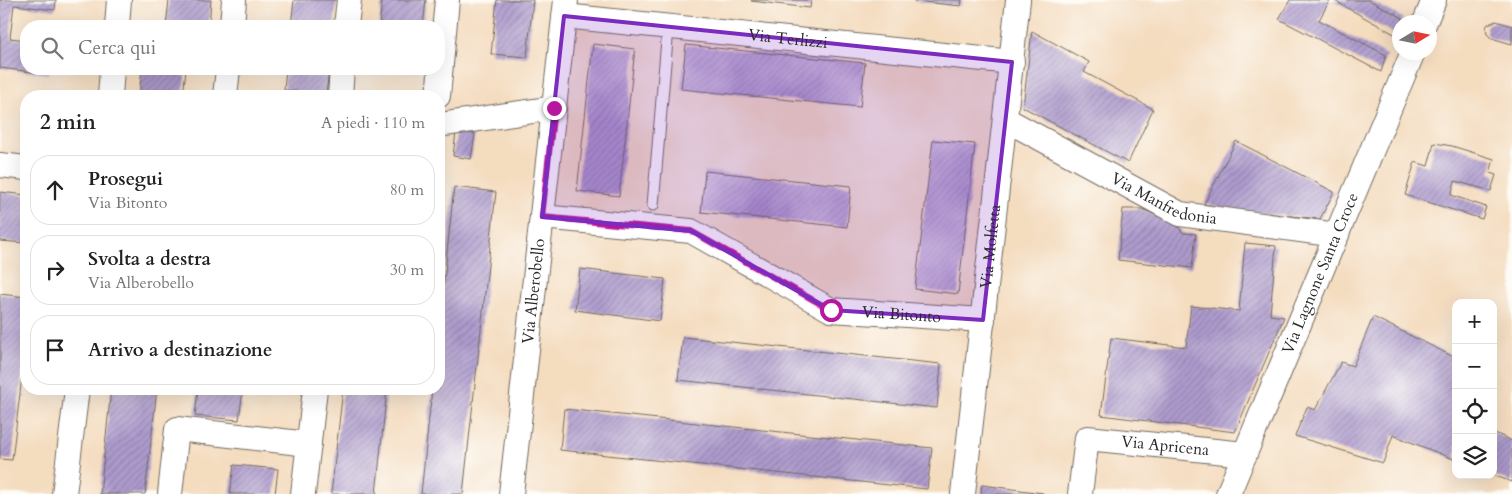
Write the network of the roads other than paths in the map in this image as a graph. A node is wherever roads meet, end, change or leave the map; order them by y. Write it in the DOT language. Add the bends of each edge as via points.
graph roads {
  1 [pos="119,0"];
  2 [pos="234,0"];
  3 [pos="348,0"];
  4 [pos="447,0"];
  5 [pos="1018,0"];
  6 [pos="1434,0"];
  7 [pos="565,8"];
  8 [pos="1428,15"];
  9 [pos="117,20"];
  10 [pos="232,20"];
  11 [pos="346,20"];
  12 [pos="445,21"];
  13 [pos="668,28"];
  14 [pos="1410,60"];
  15 [pos="1012,62"];
  16 [pos="112,75"];
  17 [pos="227,75"];
  18 [pos="342,75"];
  19 [pos="440,75"];
  20 [pos="110,90"];
  21 [pos="226,90"];
  22 [pos="340,90"];
  23 [pos="439,90"];
  24 [pos="554,108"];
  25 [pos="1005,119"];
  26 [pos="445,124"];
  27 [pos="0,165"];
  28 [pos="20,167"];
  29 [pos="653,205"];
  30 [pos="542,217"];
  31 [pos="1337,235"];
  32 [pos="983,320"];
  33 [pos="76,395"];
  34 [pos="314,395"];
  35 [pos="309,444"];
  36 [pos="1244,454"];
  37 [pos="64,494"];
  38 [pos="170,494"];
  39 [pos="303,494"];
  40 [pos="511,494"];
  41 [pos="963,494"];
  42 [pos="1080,494"];
  43 [pos="1228,494"];
  1 -- 9 [label="street"];
  2 -- 10 [label="street"];
  3 -- 11 [label="street"];
  4 -- 12 [label="street"];
  5 -- 15 [label="street, Via Molfetta"];
  6 -- 8 [label="street"];
  7 -- 13 [label="street, Via Terlizzi"];
  7 -- 24 [label="street, Via Alberobello"];
  13 -- 15 [label="street, Via Terlizzi"];
  13 -- 29 [label="lane"];
  14 -- 31 [label="street, Via Lagnone Santa Croce"];
  15 -- 25 [label="street, Via Molfetta"];
  16 -- 20 [label="street"];
  17 -- 21 [label="street"];
  18 -- 22 [label="street"];
  19 -- 23 [label="street"];
  24 -- 26 [label="street"];
  24 -- 30 [label="street, Via Alberobello"];
  25 -- 31 [label="street, Via Manfredonia" via="1180,214"];
  25 -- 32 [label="street, Via Molfetta"];
  27 -- 28 [label="street"];
  30 -- 32 [label="street, Via Bitonto" via="691,231 831,310"];
  30 -- 40 [label="street, Via Alberobello"];
  31 -- 36 [label="street, Via Lagnone Santa Croce"];
  32 -- 41 [label="street, Via Molfetta"];
  33 -- 37 [label="street"];
  34 -- 35 [label="street"];
  35 -- 38 [label="street" via="177,429"];
  35 -- 39 [label="street"];
  36 -- 42 [label="street, Via Apricena" via="1087,438"];
  36 -- 43 [label="street, Via Lagnone Santa Croce"];
}
